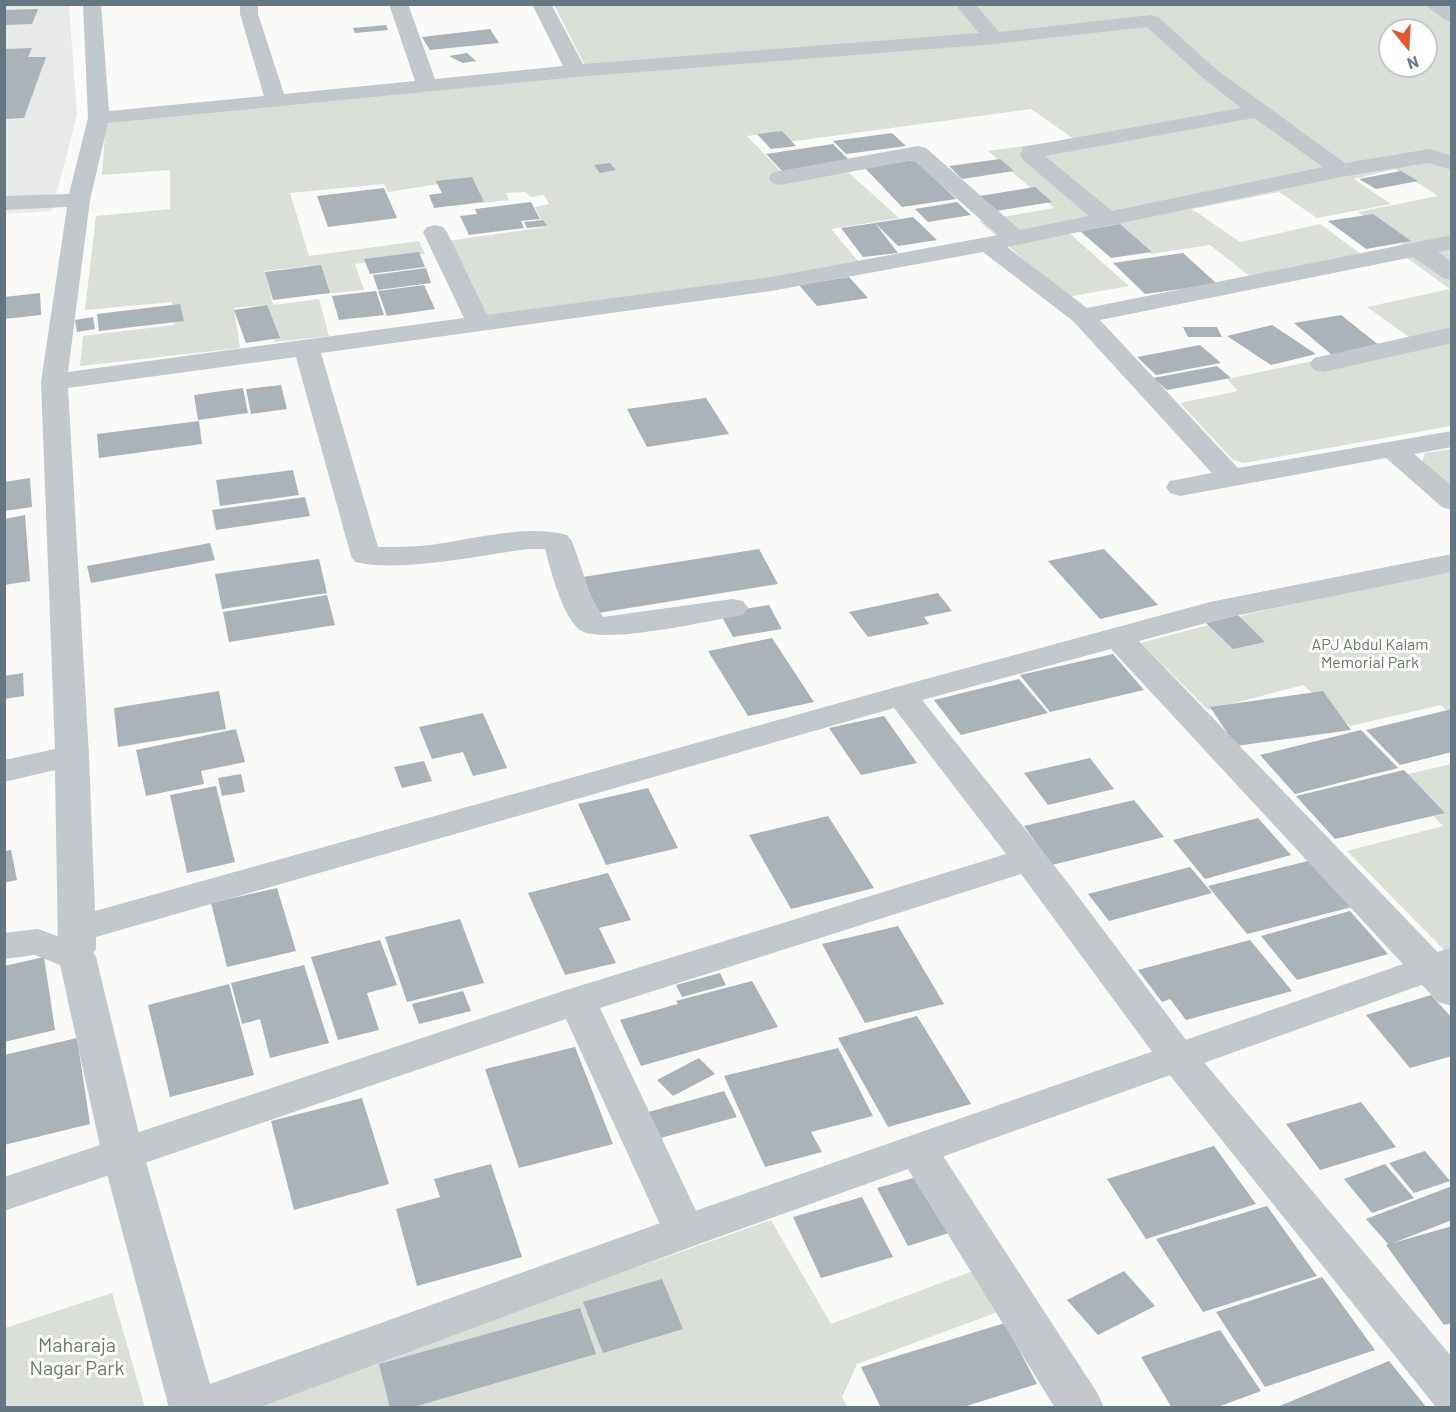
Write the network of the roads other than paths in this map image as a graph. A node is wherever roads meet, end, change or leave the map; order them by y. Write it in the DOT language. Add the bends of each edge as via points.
graph roads {
  1 [pos="92,4"];
  2 [pos="249,4"];
  3 [pos="398,4"];
  4 [pos="541,4"];
  5 [pos="964,4"];
  6 [pos="1130,4"];
  7 [pos="1433,4"];
  8 [pos="1452,16"];
  9 [pos="1151,21"];
  10 [pos="994,38"];
  11 [pos="576,71"];
  12 [pos="427,86"];
  13 [pos="276,100"];
  14 [pos="1258,111"];
  15 [pos="99,118"];
  16 [pos="1452,147"];
  17 [pos="1441,160"];
  18 [pos="1341,170"];
  19 [pos="780,178"];
  20 [pos="79,200"];
  21 [pos="4,203"];
  22 [pos="1107,219"];
  23 [pos="435,232"];
  24 [pos="1014,237"];
  25 [pos="1452,242"];
  26 [pos="988,244"];
  27 [pos="1419,250"];
  28 [pos="1452,273"];
  29 [pos="1082,316"];
  30 [pos="476,325"];
  31 [pos="1452,335"];
  32 [pos="307,348"];
  33 [pos="1323,364"];
  34 [pos="54,382"];
  35 [pos="1452,439"];
  36 [pos="1392,449"];
  37 [pos="1232,477"];
  38 [pos="1180,487"];
  39 [pos="1452,501"];
  40 [pos="1452,563"];
  41 [pos="732,608"];
  42 [pos="1118,637"];
  43 [pos="901,696"];
  44 [pos="72,756"];
  45 [pos="4,771"];
  46 [pos="1028,859"];
  47 [pos="77,943"];
  48 [pos="4,946"];
  49 [pos="1444,973"];
  50 [pos="577,1001"];
  51 [pos="1178,1058"];
  52 [pos="917,1150"];
  53 [pos="123,1155"];
  54 [pos="4,1194"];
  55 [pos="684,1233"];
  56 [pos="1452,1392"];
  57 [pos="193,1407"];
  58 [pos="201,1407"];
  59 [pos="1081,1407"];
  1 -- 15 [label="street"];
  2 -- 13 [label="street"];
  3 -- 12 [label="street"];
  4 -- 11 [label="street"];
  5 -- 10 [label="street"];
  6 -- 9 [label="street"];
  7 -- 8 [label="street"];
  9 -- 10 [label="street"];
  9 -- 14 [label="street"];
  10 -- 11 [label="street"];
  11 -- 12 [label="street"];
  12 -- 13 [label="street"];
  13 -- 15 [label="street"];
  14 -- 18 [label="street"];
  14 -- 22 [label="street" via="1031,152"];
  15 -- 20 [label="street"];
  16 -- 17 [label="street"];
  17 -- 18 [label="street"];
  18 -- 22 [label="street"];
  19 -- 24 [label="street" via="918,153"];
  20 -- 21 [label="street"];
  20 -- 34 [label="street"];
  22 -- 24 [label="street"];
  23 -- 30 [label="street" via="479,324"];
  24 -- 26 [label="street"];
  25 -- 27 [label="street"];
  26 -- 29 [label="street"];
  26 -- 30 [label="street" via="771,284"];
  27 -- 28 [label="street"];
  27 -- 29 [label="street"];
  29 -- 37 [label="street"];
  30 -- 32 [label="street"];
  31 -- 33 [label="street"];
  32 -- 34 [label="street"];
  32 -- 41 [label="street" via="366,556 420,555 528,540 557,542 580,603 589,621 597,626"];
  34 -- 44 [label="street"];
  35 -- 36 [label="street"];
  36 -- 37 [label="street"];
  36 -- 39 [label="street"];
  37 -- 38 [label="street"];
  40 -- 42 [label="street" via="1221,609"];
  42 -- 43 [label="street"];
  42 -- 49 [label="street"];
  43 -- 46 [label="street"];
  43 -- 47 [label="street"];
  44 -- 45 [label="street"];
  44 -- 47 [label="street"];
  46 -- 50 [label="street"];
  46 -- 51 [label="street"];
  47 -- 48 [label="street"];
  47 -- 53 [label="street"];
  49 -- 51 [label="street"];
  50 -- 53 [label="street"];
  50 -- 55 [label="street"];
  51 -- 52 [label="street"];
  51 -- 56 [label="street"];
  52 -- 55 [label="street"];
  52 -- 59 [label="street"];
  53 -- 54 [label="street"];
  53 -- 57 [label="street"];
  55 -- 58 [label="street"];
}
